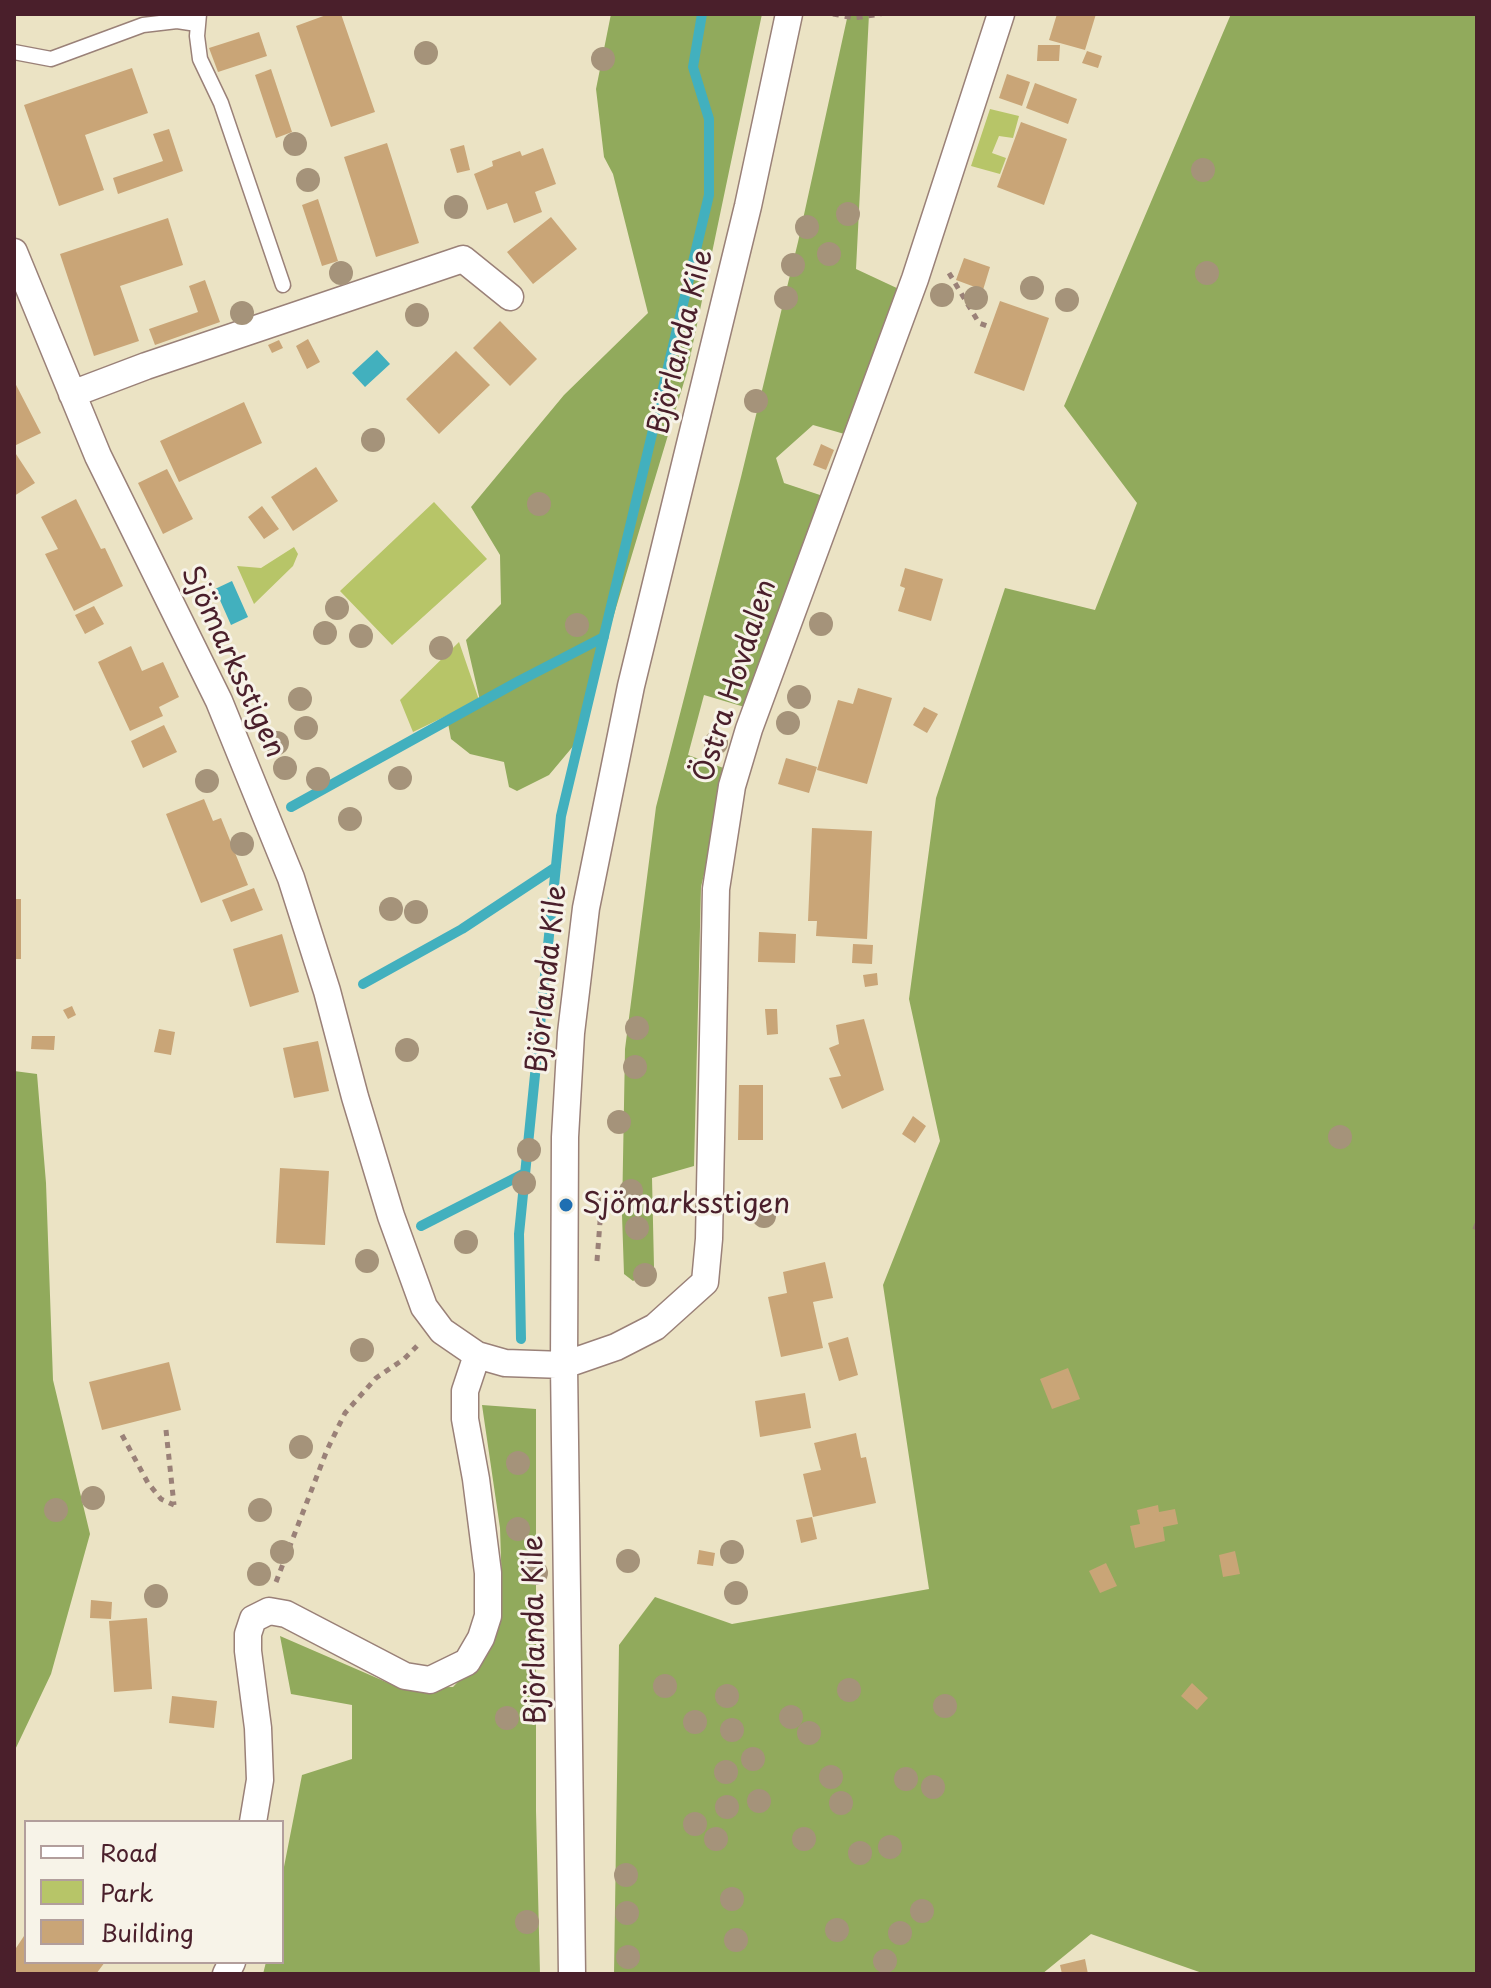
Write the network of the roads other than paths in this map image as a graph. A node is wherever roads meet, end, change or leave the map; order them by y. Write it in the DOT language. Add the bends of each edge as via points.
graph roads {
  1 [pos="789,14"];
  2 [pos="1001,14"];
  3 [pos="198,19"];
  4 [pos="14,52"];
  5 [pos="15,261"];
  6 [pos="283,285"];
  7 [pos="510,297"];
  8 [pos="72,394"];
  9 [pos="477,1355"];
  10 [pos="564,1365"];
  11 [pos="253,1820"];
  12 [pos="572,1974"];
  1 -- 10 [label="street, Björlanda Kile" via="748,206 631,686 586,908 565,1137"];
  2 -- 10 [label="street, Östra Hovdalen" via="915,279 732,786 716,889 705,1282 655,1327"];
  3 -- 4 [label="lane" via="143,25 51,59"];
  3 -- 6 [label="lane" via="200,59 221,103"];
  5 -- 8 [label="street, Sjömarksstigen"];
  7 -- 8 [label="street" via="463,259"];
  8 -- 9 [label="street, Sjömarksstigen" via="219,701 291,878 424,1307 459,1345"];
  9 -- 10 [label="street" via="505,1363"];
  9 -- 11 [label="street" via="465,1391 465,1419 488,1573 488,1616 481,1638 467,1662 430,1680 405,1676 286,1614 269,1611 253,1619 248,1634 260,1780"];
  10 -- 12 [label="street, Björlanda Kile"];
}
